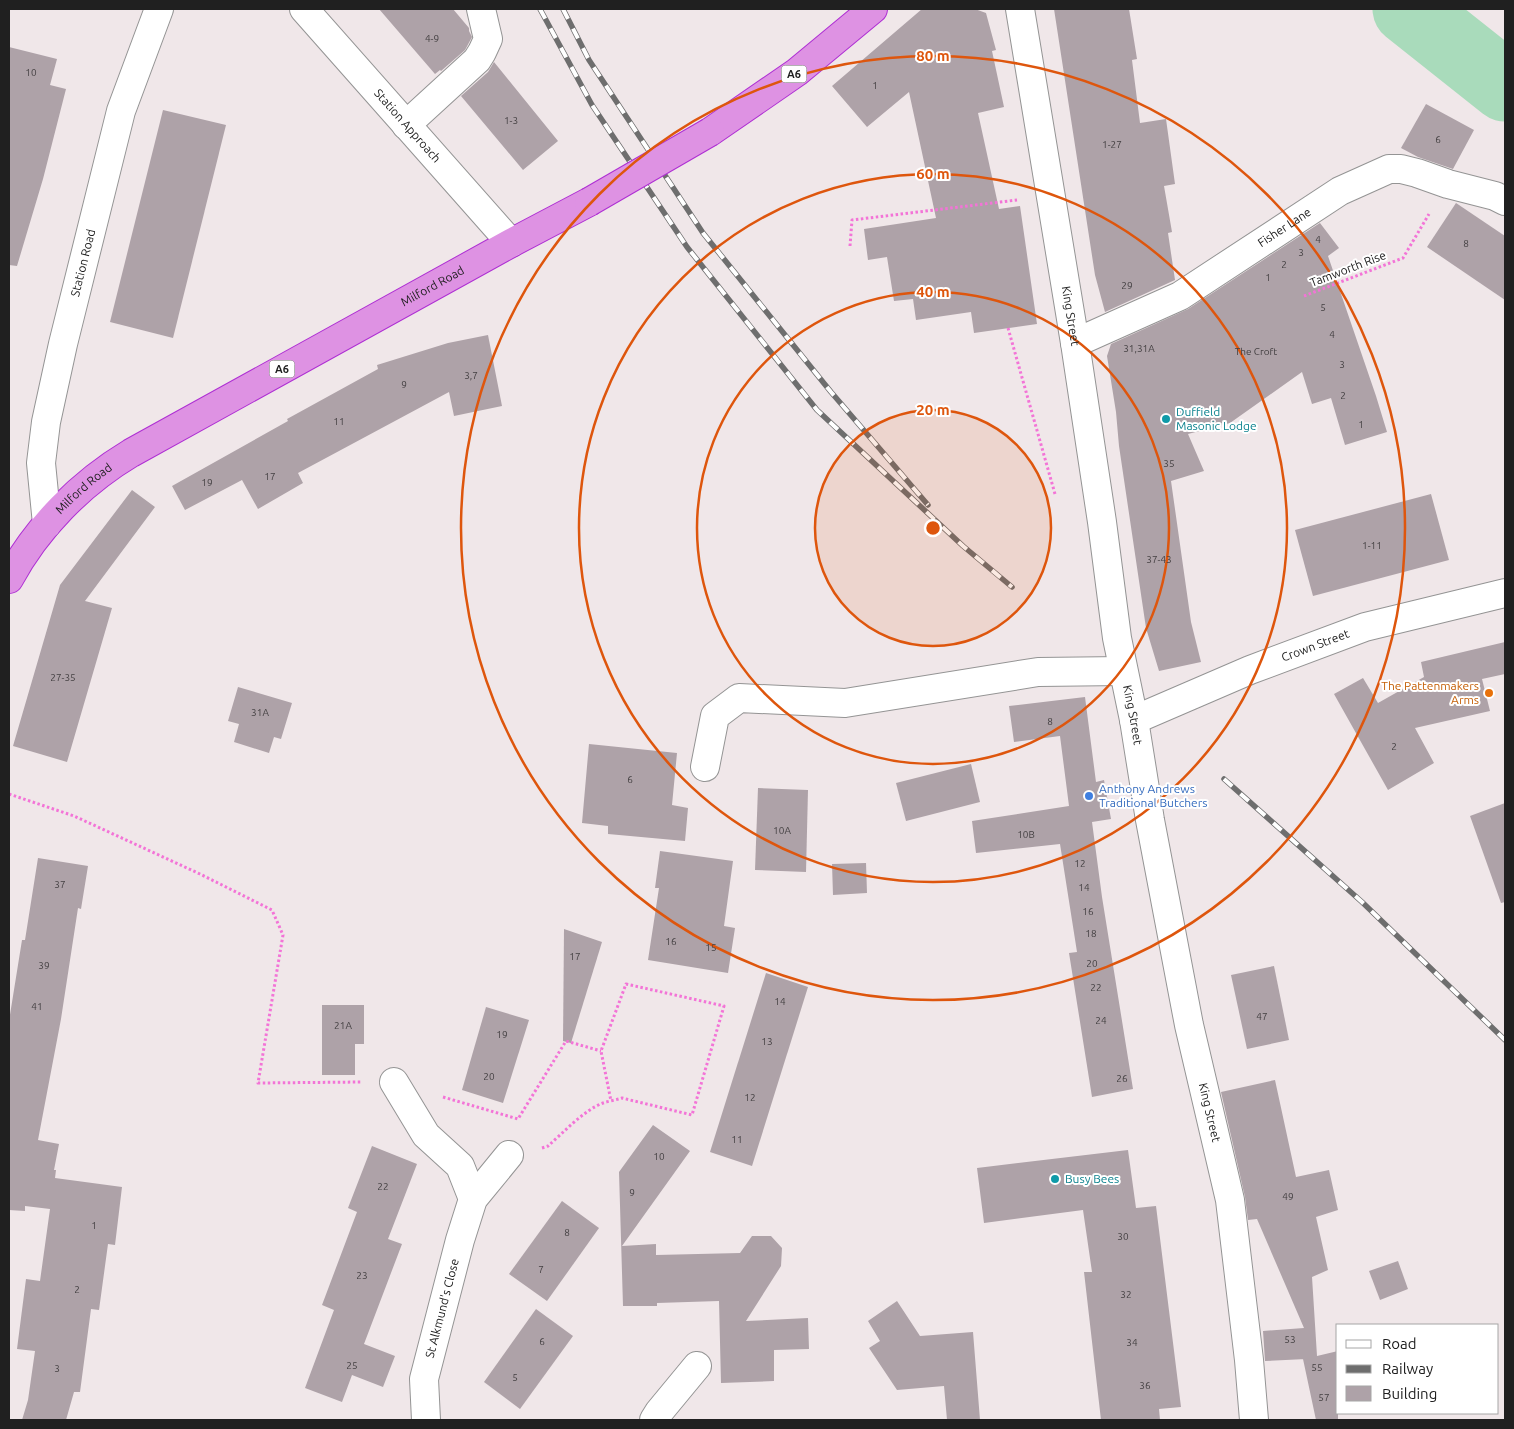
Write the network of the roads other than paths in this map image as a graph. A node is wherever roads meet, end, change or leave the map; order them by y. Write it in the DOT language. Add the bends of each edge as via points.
graph roads {
  1 [pos="159,9"];
  2 [pos="304,9"];
  3 [pos="481,9"];
  4 [pos="873,9"];
  5 [pos="1020,9"];
  6 [pos="406,125"];
  7 [pos="1505,201"];
  8 [pos="512,243"];
  9 [pos="1075,344"];
  10 [pos="48,524"];
  11 [pos="9,579"];
  12 [pos="1505,593"];
  13 [pos="1123,671"];
  14 [pos="1134,720"];
  15 [pos="705,767"];
  16 [pos="394,1082"];
  17 [pos="509,1155"];
  18 [pos="473,1199"];
  19 [pos="697,1366"];
  20 [pos="426,1420"];
  21 [pos="654,1420"];
  22 [pos="1254,1420"];
  1 -- 10 [label="street, Station Road" via="121,111 46,422 41,463"];
  2 -- 6 [label="street, Station Approach"];
  3 -- 6 [label="street" via="488,39 477,60"];
  4 -- 8 [label="highway, Milford Road / A6, bridge" via="797,72 710,132"];
  5 -- 9 [label="street, King Street"];
  6 -- 8 [label="street, Station Approach"];
  7 -- 9 [label="street, Fisher Lane" via="1401,168 1389,169 1340,191 1180,296"];
  8 -- 10 [label="highway, Milford Road / A6" via="131,452 94,478"];
  9 -- 13 [label="street, King Street"];
  10 -- 11 [label="highway, Milford Road / A6"];
  12 -- 14 [label="street, Crown Street" via="1365,627 1250,670"];
  13 -- 14 [label="street, King Street"];
  13 -- 15 [label="street" via="1038,672 845,703 739,698 715,716"];
  14 -- 22 [label="street, King Street" via="1189,1025 1230,1200"];
  16 -- 18 [label="street" via="426,1135 460,1166"];
  17 -- 18 [label="street, St Alkmund's Close"];
  18 -- 20 [label="street, St Alkmund's Close" via="424,1379"];
  19 -- 21 [label="street"];
}
